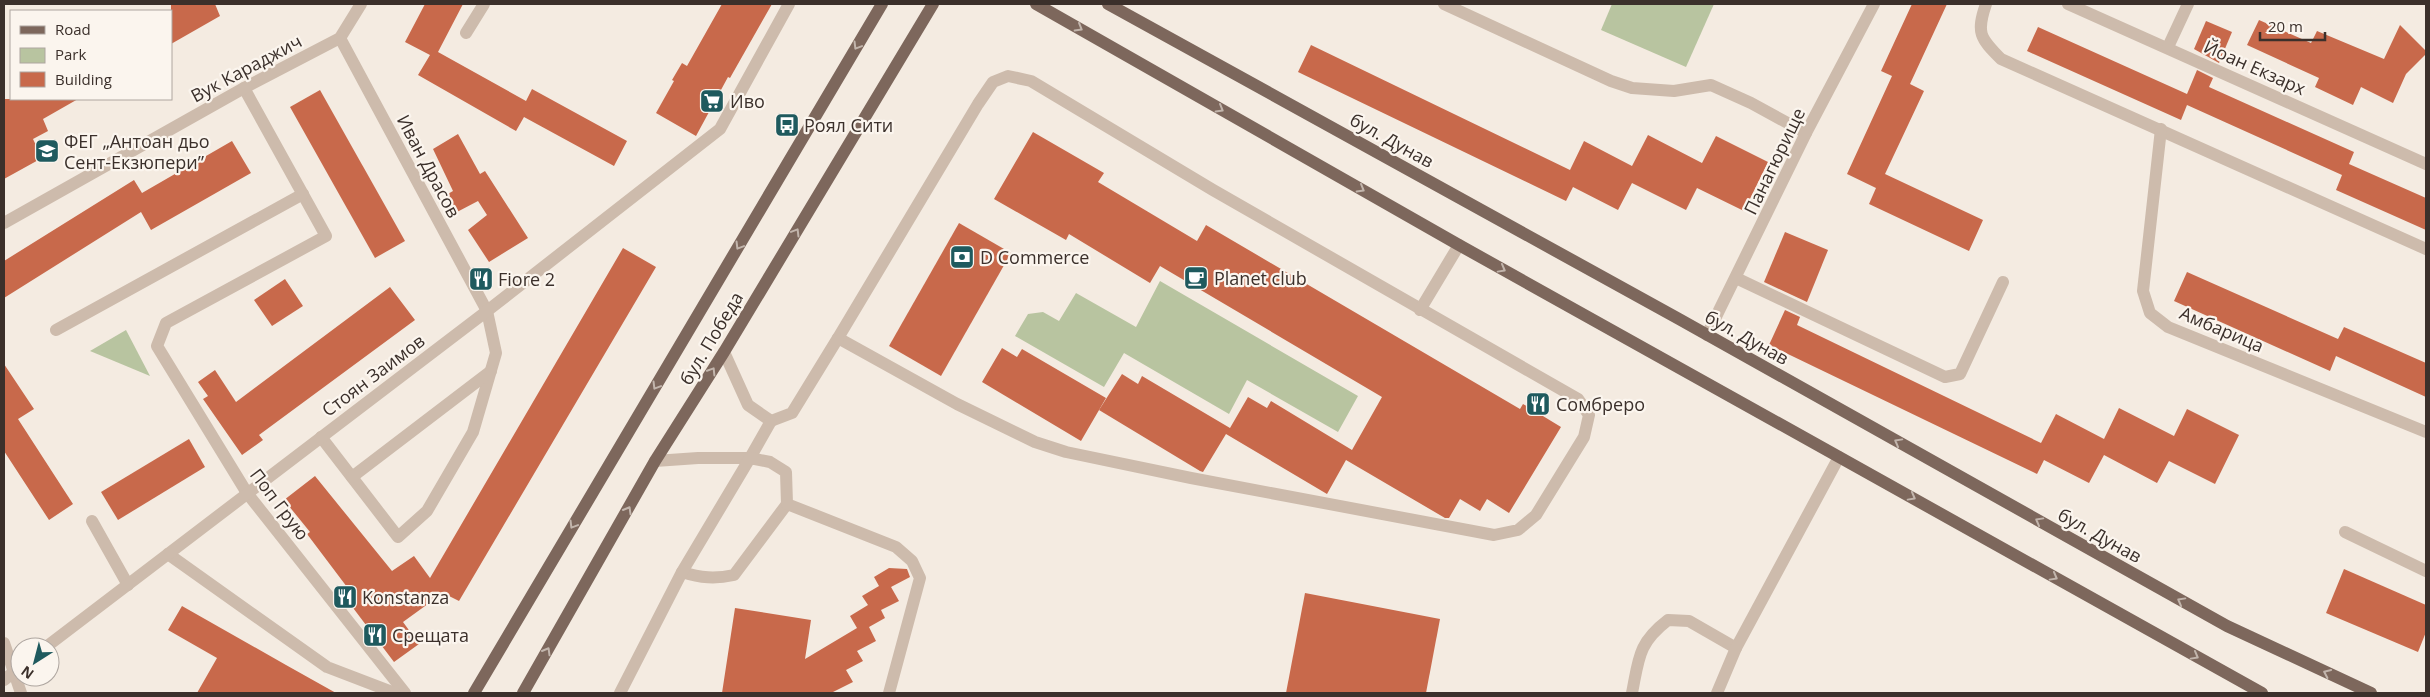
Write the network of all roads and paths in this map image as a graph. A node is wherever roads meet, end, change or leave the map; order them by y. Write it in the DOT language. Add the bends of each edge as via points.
graph roads {
  1 [pos="361,4"];
  2 [pos="484,4"];
  3 [pos="789,4"];
  4 [pos="882,4"];
  5 [pos="933,4"];
  6 [pos="1036,4"];
  7 [pos="1108,4"];
  8 [pos="1444,4"];
  9 [pos="1874,4"];
  10 [pos="1986,4"];
  11 [pos="2068,4"];
  12 [pos="2188,4"];
  13 [pos="466,33"];
  14 [pos="340,38"];
  15 [pos="2168,47"];
  16 [pos="244,88"];
  17 [pos="2161,129"];
  18 [pos="1806,133"];
  19 [pos="2426,164"];
  20 [pos="303,194"];
  21 [pos="4,223"];
  22 [pos="1458,245"];
  23 [pos="2426,248"];
  24 [pos="1736,278"];
  25 [pos="2003,282"];
  26 [pos="1420,310"];
  27 [pos="487,311"];
  28 [pos="56,330"];
  29 [pos="1708,335"];
  30 [pos="838,338"];
  31 [pos="724,352"];
  32 [pos="491,371"];
  33 [pos="771,421"];
  34 [pos="2426,432"];
  35 [pos="321,437"];
  36 [pos="1839,456"];
  37 [pos="750,458"];
  38 [pos="655,461"];
  39 [pos="352,477"];
  40 [pos="247,493"];
  41 [pos="787,504"];
  42 [pos="92,521"];
  43 [pos="2345,532"];
  44 [pos="168,554"];
  45 [pos="2426,571"];
  46 [pos="682,572"];
  47 [pos="128,584"];
  48 [pos="59,637"];
  49 [pos="4,642"];
  50 [pos="1736,648"];
  51 [pos="10,665"];
  52 [pos="394,693"];
  53 [pos="405,693"];
  54 [pos="474,693"];
  55 [pos="523,693"];
  56 [pos="620,693"];
  57 [pos="889,693"];
  58 [pos="1632,693"];
  59 [pos="1716,693"];
  60 [pos="2262,693"];
  61 [pos="2371,693"];
  1 -- 14 [label="street"];
  2 -- 13 [label="street"];
  3 -- 27 [label="street, Стоян Заимов" via="720,129"];
  4 -- 54 [label="main road, бул. Победа, one-way"];
  31 -- 5 [label="main road, бул. Победа, one-way"];
  6 -- 22 [label="main road, one-way"];
  7 -- 29 [label="main road, бул. Дунав"];
  8 -- 18 [label="street" via="1611,81 1632,88 1674,91 1711,85"];
  9 -- 18 [label="street, Панагюрище"];
  10 -- 17 [label="street" via="1980,21 1984,42 2001,60"];
  11 -- 15 [label="street, Йоан Екзарх"];
  12 -- 15 [label="street"];
  14 -- 16 [label="street, Вук Караджич"];
  14 -- 27 [label="street, Иван Драсов"];
  15 -- 19 [label="street, Йоан Екзарх"];
  16 -- 20 [label="street"];
  16 -- 21 [label="street, Вук Караджич"];
  17 -- 23 [label="street"];
  17 -- 34 [label="street, Амбарица" via="2143,291 2150,313 2168,327"];
  18 -- 24 [label="street, Панагюрище"];
  20 -- 28 [label="street"];
  20 -- 40 [label="street, Поп Грую" via="326,236 166,323 157,346"];
  22 -- 26 [label="street"];
  22 -- 36 [label="main road, one-way"];
  24 -- 25 [label="street" via="1945,377 1960,374"];
  24 -- 29 [label="street, Панагюрище"];
  26 -- 30 [label="street" via="1031,81 1008,76 993,82 978,104"];
  26 -- 30 [label="street" via="1578,399 1589,415 1584,436 1536,514 1518,530 1494,535 1066,452 1035,442 957,404"];
  27 -- 32 [label="street, Иван Драсов" via="496,353"];
  27 -- 35 [label="street, Стоян Заимов"];
  61 -- 29 [label="main road, бул. Дунав, one-way" via="2227,626"];
  30 -- 33 [label="street" via="792,413"];
  31 -- 33 [label="street" via="748,405"];
  38 -- 31 [label="main road, бул. Победа, one-way"];
  32 -- 39 [label="street"];
  32 -- 39 [label="street, Иван Драсов" via="473,432 427,511 398,537"];
  33 -- 37 [label="street"];
  35 -- 39 [label="street"];
  35 -- 40 [label="street, Стоян Заимов"];
  36 -- 50 [label="street"];
  36 -- 60 [label="main road, one-way"];
  37 -- 38 [label="street"];
  37 -- 41 [label="street" via="770,462 786,472"];
  37 -- 46 [label="street"];
  55 -- 38 [label="main road, бул. Победа, one-way"];
  40 -- 44 [label="street, Стоян Заимов"];
  40 -- 53 [label="street, Поп Грую"];
  41 -- 46 [label="street" via="734,575 718,579"];
  41 -- 57 [label="street" via="896,547 912,561 920,578"];
  42 -- 47 [label="street"];
  43 -- 45 [label="street"];
  44 -- 47 [label="street, Стоян Заимов"];
  44 -- 52 [label="street" via="327,667"];
  46 -- 56 [label="street"];
  47 -- 48 [label="street, Стоян Заимов"];
  49 -- 51 [label="street"];
  50 -- 58 [label="street" via="1689,621 1668,620 1652,632 1640,652"];
  50 -- 59 [label="street"];
}
